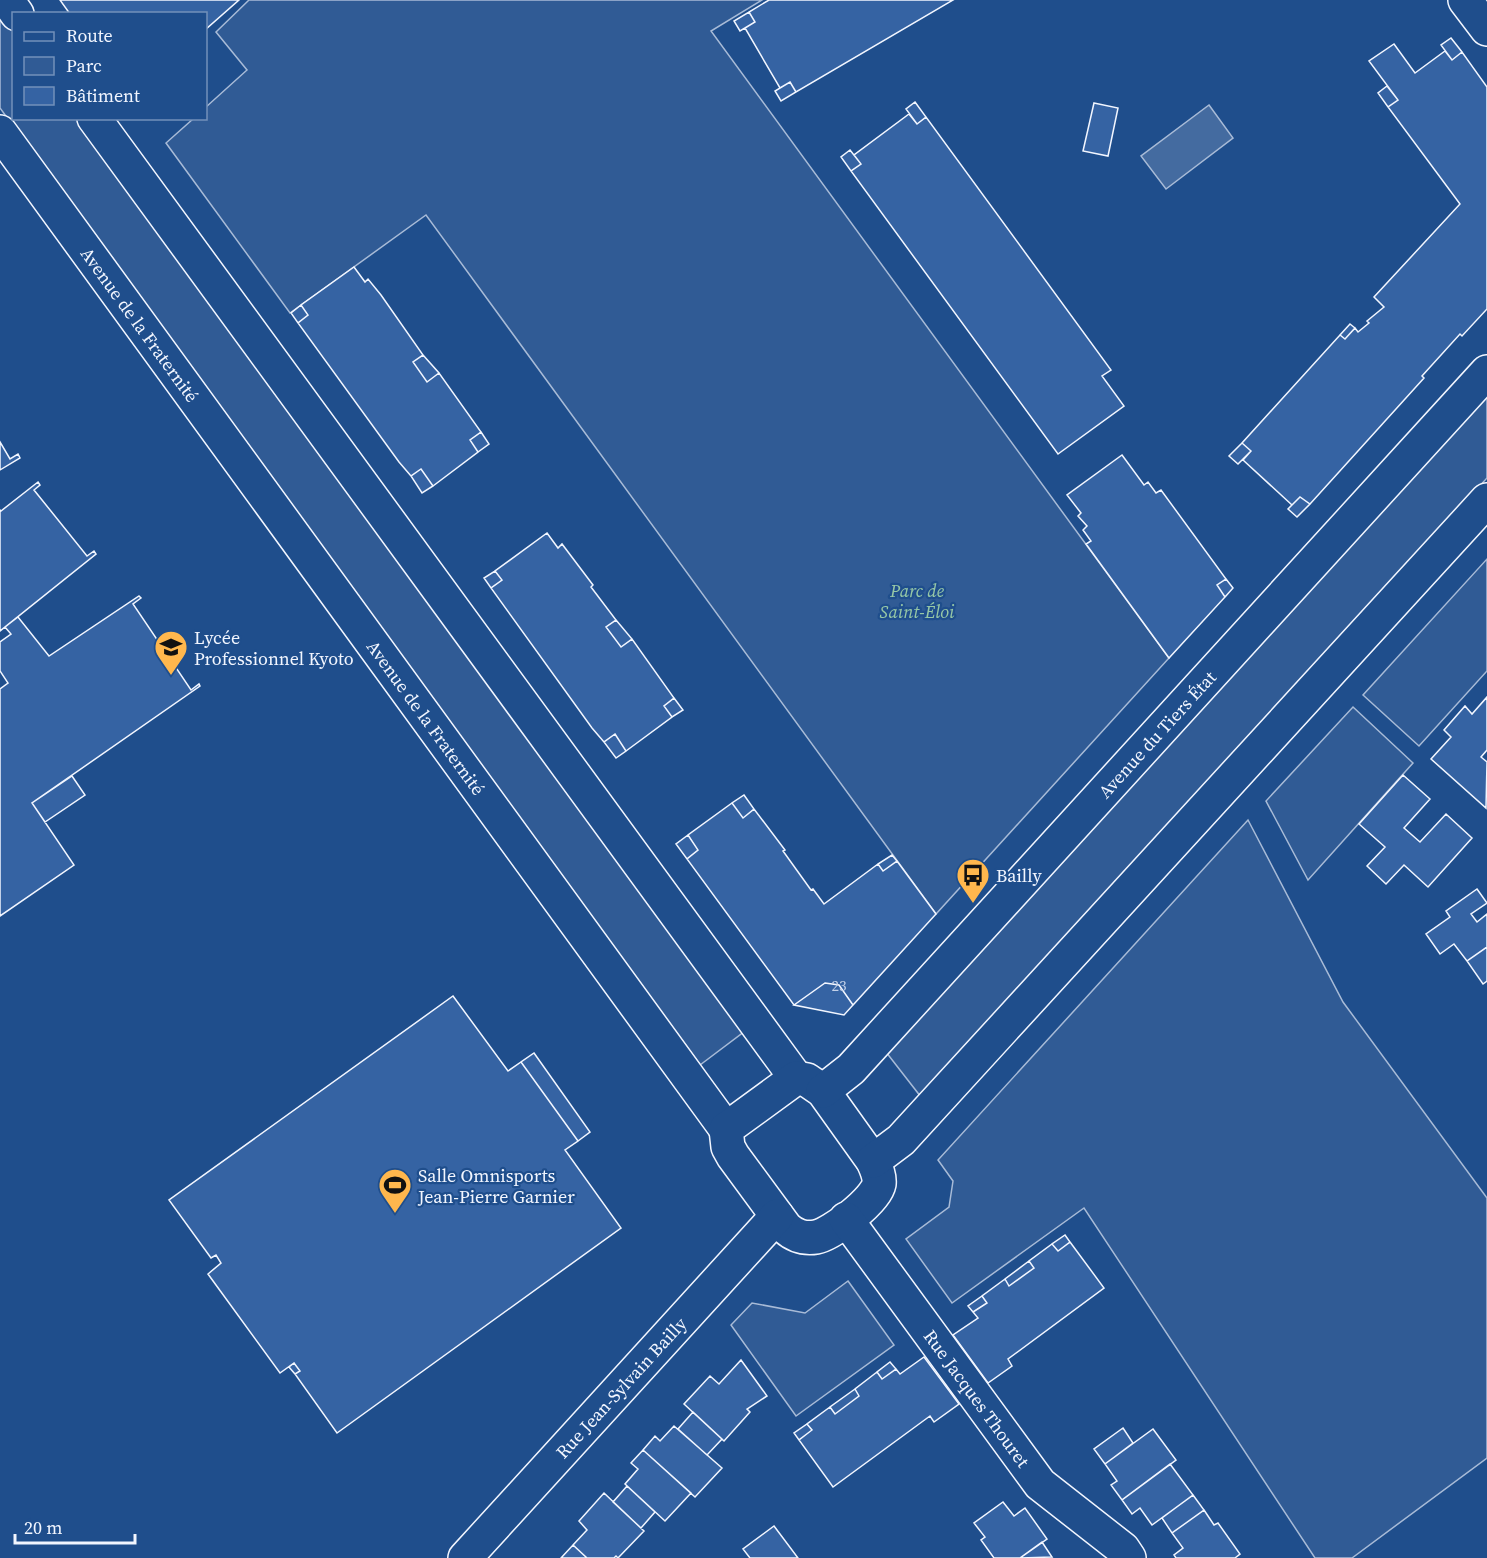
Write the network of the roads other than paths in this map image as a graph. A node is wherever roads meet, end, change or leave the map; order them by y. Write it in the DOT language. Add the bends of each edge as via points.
graph roads {
  1 [pos="1465,0"];
  2 [pos="1487,29"];
  3 [pos="95,120"];
  4 [pos="0,132"];
  5 [pos="1487,372"];
  6 [pos="1487,500"];
  7 [pos="810,1084"];
  8 [pos="726,1129"];
  9 [pos="873,1161"];
  10 [pos="777,1216"];
  11 [pos="846,1219"];
  12 [pos="465,1558"];
  13 [pos="1129,1558"];
  1 -- 2 [label="street"];
  3 -- 7 [label="street"];
  4 -- 8 [label="street, Avenue de la Fraternité"];
  5 -- 7 [label="street, Avenue du Tiers État" via="858,1062"];
  6 -- 9 [label="street" via="901,1140"];
  7 -- 8 [label="street"];
  7 -- 9 [label="street"];
  8 -- 10 [label="street" via="733,1156"];
  9 -- 11 [label="street" via="879,1184 874,1196"];
  10 -- 11 [label="street" via="793,1234 803,1238 826,1234"];
  10 -- 12 [label="street, Rue Jean-Sylvain Bailly"];
  11 -- 13 [label="street, Rue Jacques Thouret" via="1040,1484"];
}
